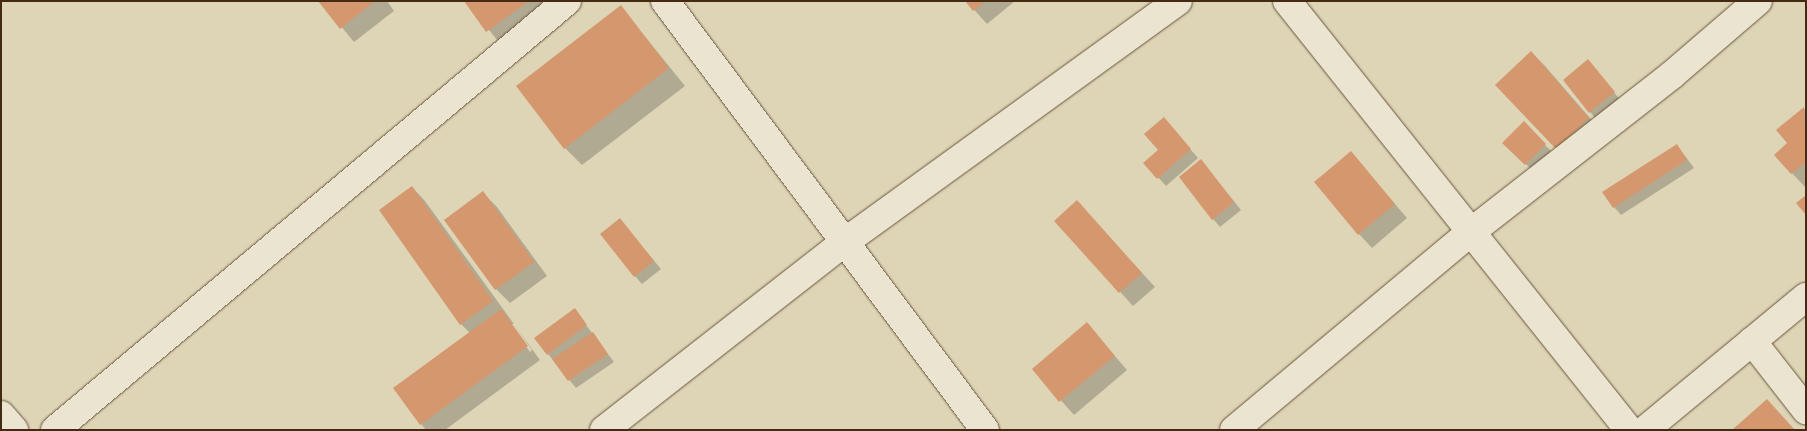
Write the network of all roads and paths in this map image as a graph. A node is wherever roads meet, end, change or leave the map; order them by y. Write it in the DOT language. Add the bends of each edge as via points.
graph roads {
  1 [pos="567,1"];
  2 [pos="665,1"];
  3 [pos="1178,1"];
  4 [pos="1287,1"];
  5 [pos="1758,1"];
  6 [pos="1471,232"];
  7 [pos="845,242"];
  8 [pos="1806,297"];
  9 [pos="1752,342"];
  10 [pos="1806,410"];
  11 [pos="1,415"];
  12 [pos="14,430"];
  13 [pos="55,430"];
  14 [pos="604,430"];
  15 [pos="986,430"];
  16 [pos="1234,430"];
  17 [pos="1629,430"];
  18 [pos="1644,430"];
  1 -- 13 [label="street"];
  2 -- 7 [label="street"];
  3 -- 7 [label="street"];
  4 -- 6 [label="street"];
  5 -- 6 [label="street" via="1673,74"];
  6 -- 16 [label="street"];
  6 -- 17 [label="street"];
  7 -- 14 [label="street"];
  7 -- 15 [label="street"];
  8 -- 9 [label="street"];
  9 -- 10 [label="street"];
  9 -- 18 [label="street"];
  11 -- 12 [label="street"];
}
